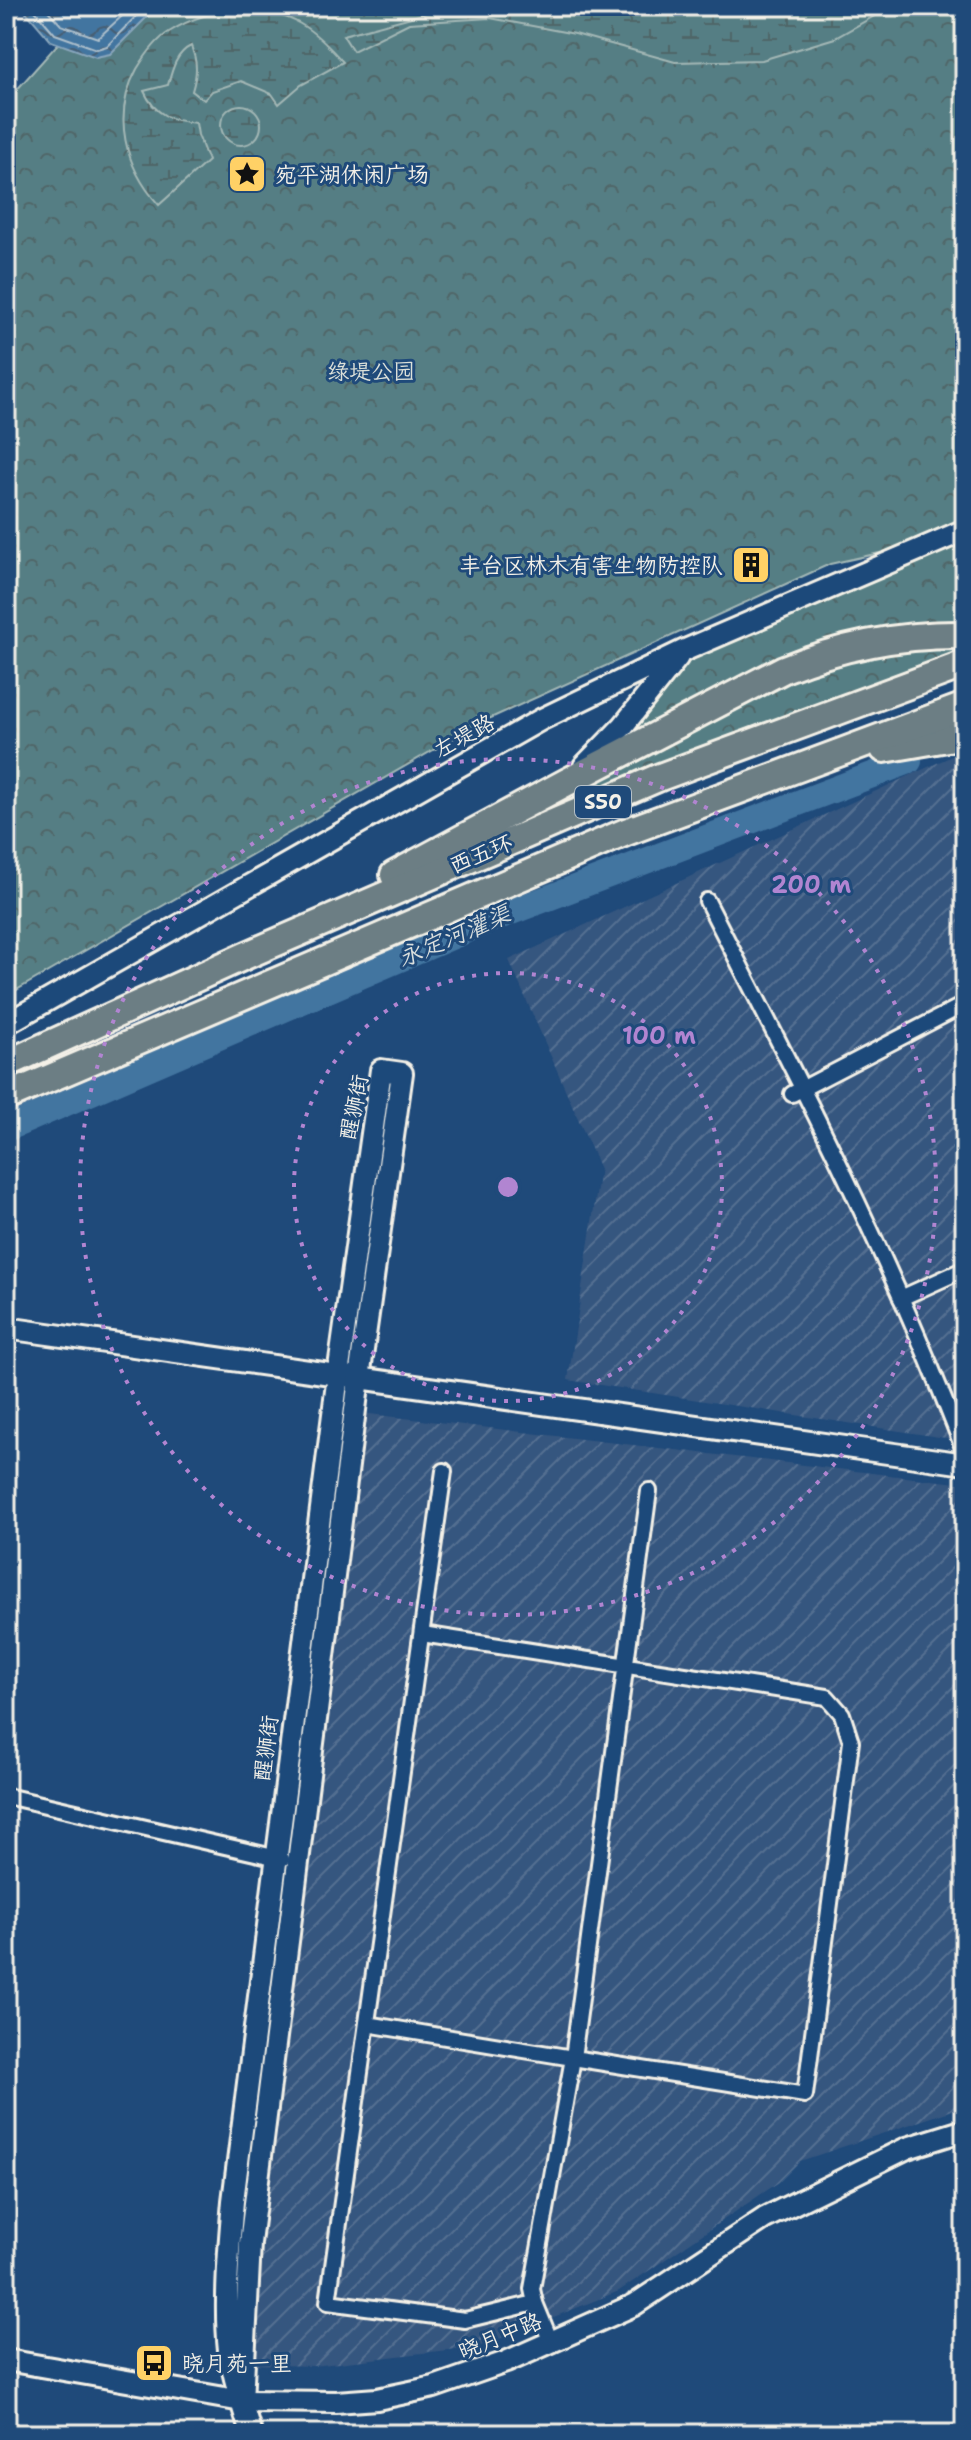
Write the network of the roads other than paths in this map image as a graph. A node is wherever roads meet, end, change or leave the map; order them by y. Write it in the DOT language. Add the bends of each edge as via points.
graph roads {
  1 [pos="965,530"];
  2 [pos="965,635"];
  3 [pos="683,651"];
  4 [pos="965,664"];
  5 [pos="965,706"];
  6 [pos="965,735"];
  7 [pos="802,766"];
  8 [pos="567,782"];
  9 [pos="707,901"];
  10 [pos="247,955"];
  11 [pos="965,1004"];
  12 [pos="6,1024"];
  13 [pos="6,1064"];
  14 [pos="797,1091"];
  15 [pos="6,1097"];
  16 [pos="965,1269"];
  17 [pos="901,1298"];
  18 [pos="6,1328"];
  19 [pos="338,1375"];
  20 [pos="359,1378"];
  21 [pos="965,1453"];
  22 [pos="965,1464"];
  23 [pos="444,1471"];
  24 [pos="649,1491"];
  25 [pos="422,1634"];
  26 [pos="625,1666"];
  27 [pos="6,1796"];
  28 [pos="276,1858"];
  29 [pos="298,1863"];
  30 [pos="367,2024"];
  31 [pos="573,2058"];
  32 [pos="965,2130"];
  33 [pos="535,2303"];
  34 [pos="551,2342"];
  35 [pos="6,2360"];
  36 [pos="242,2401"];
  37 [pos="251,2434"];
  1 -- 3 [label="street, 左堤路"];
  2 -- 8 [label="highway" via="897,637 820,655 742,689"];
  3 -- 8 [label="street" via="623,726"];
  3 -- 12 [label="street, 左堤路" via="542,719"];
  4 -- 10 [label="highway, 西五环 / S50" via="660,777"];
  5 -- 7 [label="highway, 西五环 / S50"];
  6 -- 7 [label="highway"];
  7 -- 15 [label="highway, 西五环 / S50" via="626,832"];
  8 -- 10 [label="highway"];
  9 -- 14 [label="street"];
  10 -- 13 [label="highway, 西五环 / S50"];
  11 -- 14 [label="street"];
  14 -- 17 [label="street"];
  16 -- 17 [label="street"];
  17 -- 21 [label="street"];
  18 -- 19 [label="street"];
  19 -- 20 [label="street"];
  19 -- 20 [label="street, 醒狮街" via="381,1070 402,1073"];
  19 -- 28 [label="street, 醒狮街"];
  20 -- 22 [label="street"];
  20 -- 29 [label="street, 醒狮街"];
  23 -- 25 [label="street"];
  24 -- 26 [label="street"];
  25 -- 26 [label="street"];
  25 -- 30 [label="street"];
  26 -- 31 [label="street"];
  26 -- 31 [label="street" via="827,1697 842,1714 851,1742 805,2095"];
  27 -- 28 [label="street"];
  28 -- 29 [label="street"];
  28 -- 36 [label="street, 醒狮街" via="230,2241 229,2350"];
  29 -- 36 [label="street, 醒狮街" via="250,2243"];
  30 -- 31 [label="street"];
  30 -- 33 [label="street" via="328,2302 465,2320"];
  31 -- 33 [label="street" via="532,2289"];
  32 -- 34 [label="street, 晓月中路" via="907,2148 765,2218 634,2305"];
  33 -- 34 [label="street"];
  34 -- 36 [label="street, 晓月中路" via="434,2387 377,2399"];
  35 -- 36 [label="street, 晓月中路"];
  36 -- 37 [label="street, 醒狮街"];
}
